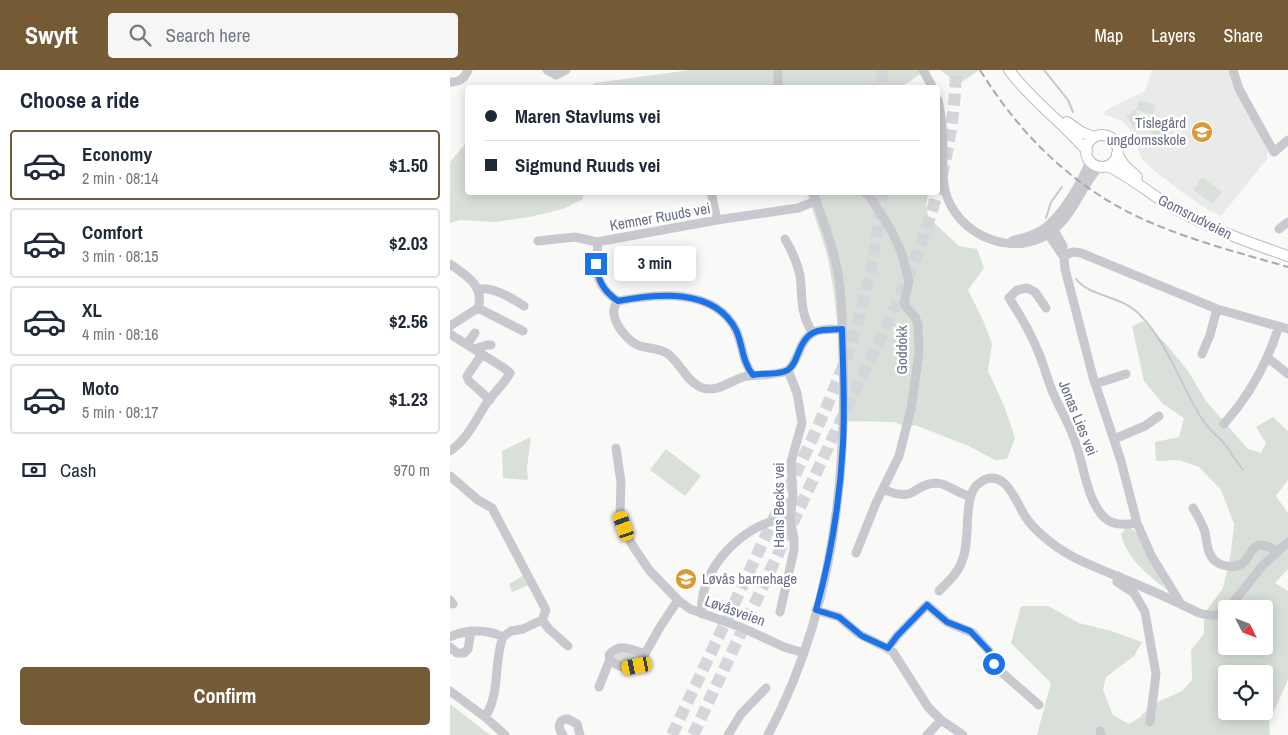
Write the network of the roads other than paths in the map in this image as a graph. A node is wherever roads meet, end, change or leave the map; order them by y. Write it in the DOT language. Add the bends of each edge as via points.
graph roads {
  1 [pos="468,70"];
  2 [pos="547,70"];
  3 [pos="566,70"];
  4 [pos="778,70"];
  5 [pos="924,70"];
  6 [pos="1008,70"];
  7 [pos="1016,70"];
  8 [pos="1233,70"];
  9 [pos="450,82"];
  10 [pos="778,85"];
  11 [pos="932,85"];
  12 [pos="940,110"];
  13 [pos="1094,137"];
  14 [pos="1288,140"];
  15 [pos="1118,154"];
  16 [pos="1088,156"];
  17 [pos="1104,166"];
  18 [pos="712,195"];
  19 [pos="867,195"];
  20 [pos="815,197"];
  21 [pos="717,220"];
  22 [pos="1288,222"];
  23 [pos="1279,229"];
  24 [pos="1050,230"];
  25 [pos="785,239"];
  26 [pos="538,242"];
  27 [pos="596,242"];
  28 [pos="1288,250"];
  29 [pos="1063,256"];
  30 [pos="1288,256"];
  31 [pos="450,264"];
  32 [pos="478,289"];
  33 [pos="618,301"];
  34 [pos="479,304"];
  35 [pos="524,306"];
  36 [pos="1046,308"];
  37 [pos="1217,310"];
  38 [pos="450,326"];
  39 [pos="1284,328"];
  40 [pos="842,329"];
  41 [pos="523,331"];
  42 [pos="812,332"];
  43 [pos="475,333"];
  44 [pos="450,334"];
  45 [pos="492,345"];
  46 [pos="474,349"];
  47 [pos="1202,354"];
  48 [pos="1268,358"];
  49 [pos="788,370"];
  50 [pos="1126,374"];
  51 [pos="1288,374"];
  52 [pos="753,375"];
  53 [pos="1095,384"];
  54 [pos="490,400"];
  55 [pos="1159,416"];
  56 [pos="1224,424"];
  57 [pos="1114,439"];
  58 [pos="616,448"];
  59 [pos="450,451"];
  60 [pos="450,476"];
  61 [pos="883,489"];
  62 [pos="966,495"];
  63 [pos="1193,508"];
  64 [pos="790,518"];
  65 [pos="1137,523"];
  66 [pos="1287,545"];
  67 [pos="1278,552"];
  68 [pos="856,553"];
  69 [pos="1118,576"];
  70 [pos="939,591"];
  71 [pos="678,600"];
  72 [pos="1235,600"];
  73 [pos="1181,604"];
  74 [pos="816,610"];
  75 [pos="780,612"];
  76 [pos="702,614"];
  77 [pos="1218,614"];
  78 [pos="542,620"];
  79 [pos="471,631"];
  80 [pos="450,637"];
  81 [pos="503,637"];
  82 [pos="568,646"];
  83 [pos="450,647"];
  84 [pos="888,648"];
  85 [pos="804,653"];
  86 [pos="644,654"];
  87 [pos="610,659"];
  88 [pos="599,687"];
  89 [pos="766,688"];
  90 [pos="450,691"];
  91 [pos="1039,705"];
  92 [pos="485,717"];
  93 [pos="941,720"];
  94 [pos="1150,722"];
  95 [pos="505,735"];
  96 [pos="563,735"];
  97 [pos="580,735"];
  98 [pos="728,735"];
  99 [pos="768,735"];
  100 [pos="927,735"];
  101 [pos="963,735"];
  1 -- 9 [label="street" via="460,80"];
  2 -- 3 [label="street" via="556,74"];
  4 -- 10 [label="street"];
  5 -- 11 [label="street"];
  6 -- 16 [label="main road" via="1035,101 1072,134"];
  7 -- 13 [label="main road" via="1068,123"];
  8 -- 14 [label="street" via="1239,89 1274,152"];
  12 -- 24 [label="street" via="944,187 957,218 989,240 1007,242"];
  13 -- 15 [label="main road" via="1111,138"];
  13 -- 16 [label="main road" via="1089,143"];
  15 -- 17 [label="main road" via="1113,162"];
  15 -- 28 [label="main road, Gomsrudveien" via="1130,172 1174,201 1227,227"];
  16 -- 17 [label="main road"];
  16 -- 24 [label="street" via="1086,172"];
  17 -- 24 [label="street" via="1087,183 1065,218"];
  17 -- 30 [label="main road, Gomsrudveien" via="1118,171 1194,219"];
  18 -- 21 [label="street"];
  19 -- 61 [label="street, Goddokk" via="901,249 909,278 904,304 915,317 919,331 919,362 908,423 898,461"];
  20 -- 21 [label="street, Kemner Ruuds vei" via="798,208"];
  20 -- 40 [label="street" via="838,270"];
  21 -- 27 [label="street, Kemner Ruuds vei"];
  22 -- 23 [label="street"];
  24 -- 29 [label="street" via="1063,246"];
  25 -- 42 [label="street" via="796,263 803,310"];
  26 -- 27 [label="street, Kemner Ruuds vei" via="575,237"];
  27 -- 33 [label="street" via="598,277 607,292"];
  29 -- 37 [label="street" via="1076,252 1088,255"];
  29 -- 53 [label="street"];
  31 -- 32 [label="street"];
  32 -- 34 [label="street"];
  32 -- 35 [label="street" via="496,291"];
  33 -- 52 [label="street" via="681,296 715,307 735,329 746,364"];
  33 -- 52 [label="street" via="613,308 614,316 625,335 637,346 669,354 702,388 715,390"];
  34 -- 38 [label="street"];
  34 -- 41 [label="street"];
  36 -- 65 [label="street, Jonas Lies vei" via="1035,292 1027,288 1017,290 1010,298 1032,339 1053,394 1076,441 1097,508 1112,522"];
  37 -- 39 [label="street"];
  37 -- 47 [label="street"];
  39 -- 48 [label="street"];
  40 -- 42 [label="street"];
  40 -- 74 [label="street" via="842,457 829,552"];
  42 -- 49 [label="street"];
  43 -- 46 [label="street"];
  44 -- 46 [label="street"];
  45 -- 46 [label="street"];
  46 -- 54 [label="street" via="467,376"];
  46 -- 54 [label="street" via="510,374"];
  48 -- 51 [label="street"];
  48 -- 56 [label="street"];
  49 -- 52 [label="street"];
  49 -- 64 [label="street, Hans Becks vei" via="797,393 802,423 791,458 793,497"];
  50 -- 53 [label="street"];
  53 -- 57 [label="street"];
  54 -- 59 [label="street" via="468,434"];
  55 -- 57 [label="street" via="1145,426"];
  57 -- 65 [label="street"];
  58 -- 71 [label="street, Løvåsveien" via="620,516 627,537 639,557"];
  60 -- 78 [label="street" via="492,508 546,610"];
  61 -- 62 [label="street" via="904,495 935,483"];
  61 -- 68 [label="street, Goddokk"];
  63 -- 67 [label="street" via="1212,557 1222,566 1232,567 1244,562 1260,545"];
  64 -- 75 [label="street, Hans Becks vei" via="794,550"];
  64 -- 76 [label="street" via="764,524 726,550 705,587 701,599"];
  65 -- 73 [label="street" via="1151,555"];
  66 -- 67 [label="street"];
  67 -- 72 [label="street"];
  69 -- 70 [label="street" via="1078,560 1048,540 1034,528 1004,482 988,479 979,482 971,496 963,560"];
  69 -- 73 [label="street"];
  69 -- 94 [label="street" via="1116,582 1134,593 1140,602 1148,628 1156,674"];
  71 -- 76 [label="street, Løvåsveien"];
  71 -- 86 [label="street"];
  73 -- 77 [label="street" via="1208,616"];
  74 -- 84 [label="street" via="839,617 862,636"];
  74 -- 85 [label="street"];
  76 -- 85 [label="street, Løvåsveien"];
  78 -- 81 [label="street"];
  78 -- 82 [label="street" via="548,630"];
  79 -- 80 [label="street"];
  79 -- 81 [label="street" via="490,632"];
  79 -- 83 [label="street" via="470,644 464,653 457,653"];
  81 -- 92 [label="street" via="494,701"];
  84 -- 91 [label="street" via="927,605 947,622 970,631 989,651 999,670"];
  84 -- 93 [label="street" via="899,659 928,707"];
  85 -- 99 [label="street"];
  86 -- 87 [label="street" via="623,646 612,651"];
  86 -- 87 [label="street" via="637,666 626,668"];
  87 -- 88 [label="street"];
  89 -- 98 [label="street"];
  90 -- 92 [label="street"];
  92 -- 95 [label="street"];
  93 -- 100 [label="street"];
  93 -- 101 [label="street"];
  96 -- 97 [label="street" via="558,728 561,721 568,719 577,724"];
}
